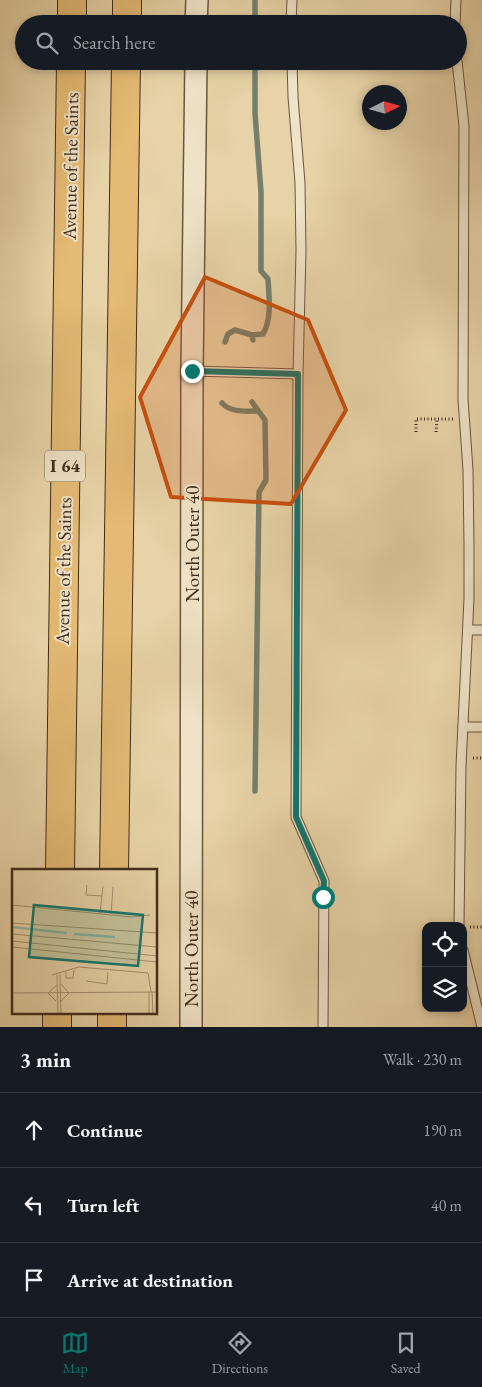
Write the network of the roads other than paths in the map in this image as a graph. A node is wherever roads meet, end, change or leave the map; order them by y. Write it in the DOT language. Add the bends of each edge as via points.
graph roads {
  1 [pos="72,0"];
  2 [pos="127,0"];
  3 [pos="196,0"];
  4 [pos="292,0"];
  5 [pos="456,0"];
  6 [pos="72,15"];
  7 [pos="127,15"];
  8 [pos="196,15"];
  9 [pos="291,15"];
  10 [pos="455,15"];
  11 [pos="71,70"];
  12 [pos="126,70"];
  13 [pos="196,70"];
  14 [pos="292,70"];
  15 [pos="458,70"];
  16 [pos="192,371"];
  17 [pos="298,374"];
  18 [pos="468,630"];
  19 [pos="482,630"];
  20 [pos="462,727"];
  21 [pos="482,727"];
  22 [pos="60,869"];
  23 [pos="114,869"];
  24 [pos="459,922"];
  25 [pos="467,966"];
  26 [pos="58,1014"];
  27 [pos="112,1014"];
  28 [pos="57,1027"];
  29 [pos="112,1027"];
  30 [pos="191,1027"];
  31 [pos="323,1027"];
  32 [pos="482,1027"];
  1 -- 6 [label="highway"];
  2 -- 7 [label="highway"];
  3 -- 8 [label="street"];
  4 -- 9 [label="lane"];
  5 -- 10 [label="lane"];
  11 -- 22 [label="highway, Avenue of the Saints / I 64"];
  12 -- 23 [label="highway"];
  13 -- 16 [label="street, North Outer 40"];
  14 -- 17 [label="lane" via="300,183"];
  15 -- 18 [label="lane" via="464,126 463,399 468,470"];
  16 -- 17 [label="lane"];
  16 -- 30 [label="street, North Outer 40"];
  17 -- 31 [label="lane" via="296,817 324,881"];
  18 -- 19 [label="lane"];
  18 -- 20 [label="lane"];
  20 -- 21 [label="lane"];
  20 -- 24 [label="lane"];
  25 -- 32 [label="lane"];
  26 -- 28 [label="highway"];
  27 -- 29 [label="highway"];
}
